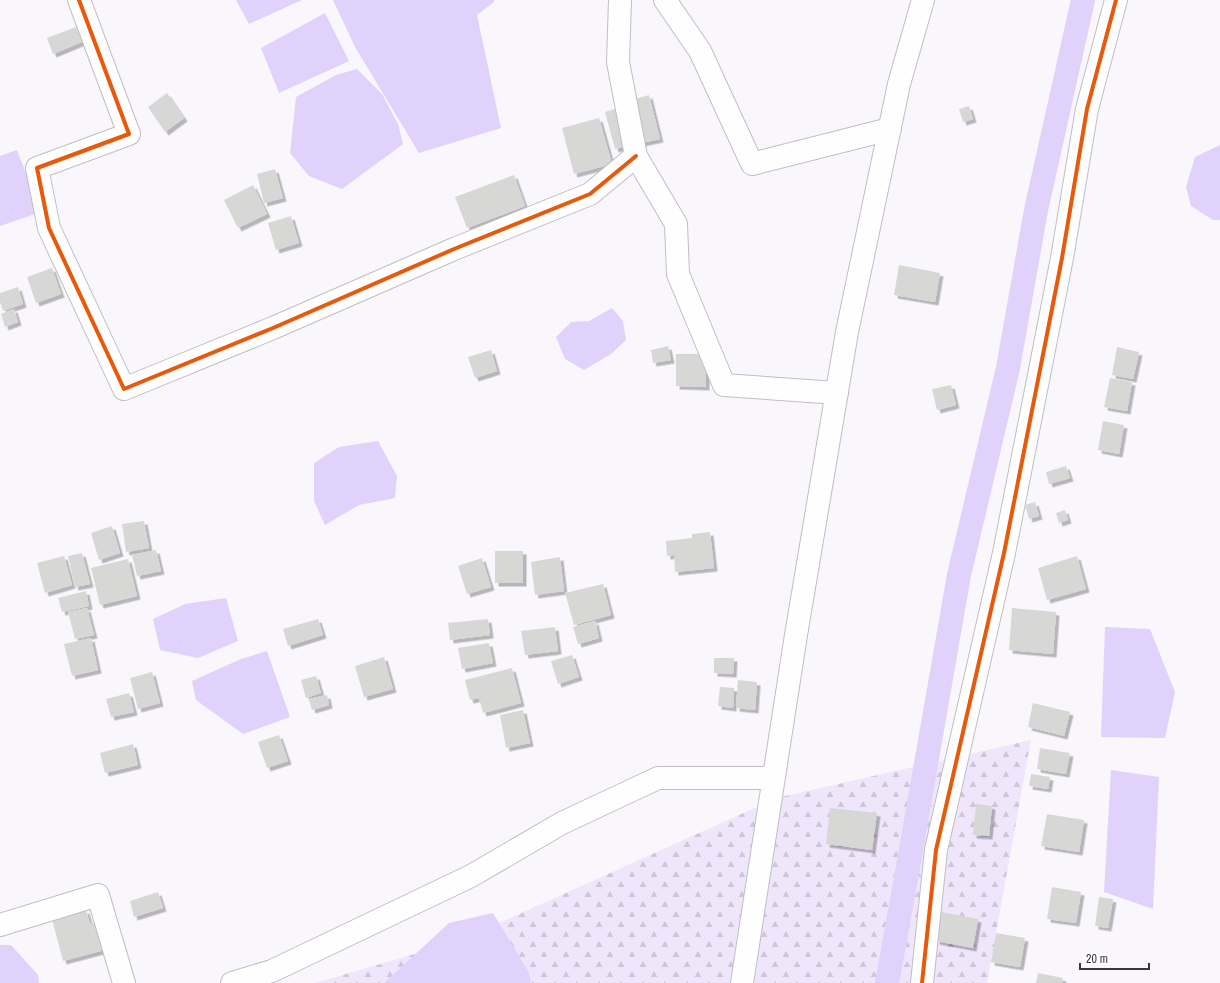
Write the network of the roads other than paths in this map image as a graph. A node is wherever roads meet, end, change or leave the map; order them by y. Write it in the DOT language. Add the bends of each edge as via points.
graph roads {
  1 [pos="79,0"];
  2 [pos="620,0"];
  3 [pos="666,0"];
  4 [pos="922,0"];
  5 [pos="1116,0"];
  6 [pos="890,129"];
  7 [pos="636,156"];
  8 [pos="836,393"];
  9 [pos="774,778"];
  10 [pos="0,925"];
  11 [pos="124,983"];
  12 [pos="232,983"];
  13 [pos="742,983"];
  14 [pos="922,983"];
  1 -- 7 [label="street" via="129,134 37,168 49,228 124,390 454,249 590,194"];
  2 -- 7 [label="street" via="618,62"];
  3 -- 6 [label="street" via="700,51 752,164"];
  4 -- 6 [label="street" via="899,84"];
  5 -- 14 [label="street" via="1087,109 1062,258 1004,553 936,850"];
  6 -- 8 [label="street"];
  7 -- 8 [label="street" via="676,224 678,274 724,385"];
  8 -- 9 [label="street"];
  9 -- 12 [label="street" via="658,778 562,823 471,876 272,971"];
  9 -- 13 [label="street"];
  10 -- 11 [label="street" via="98,895"];
}
